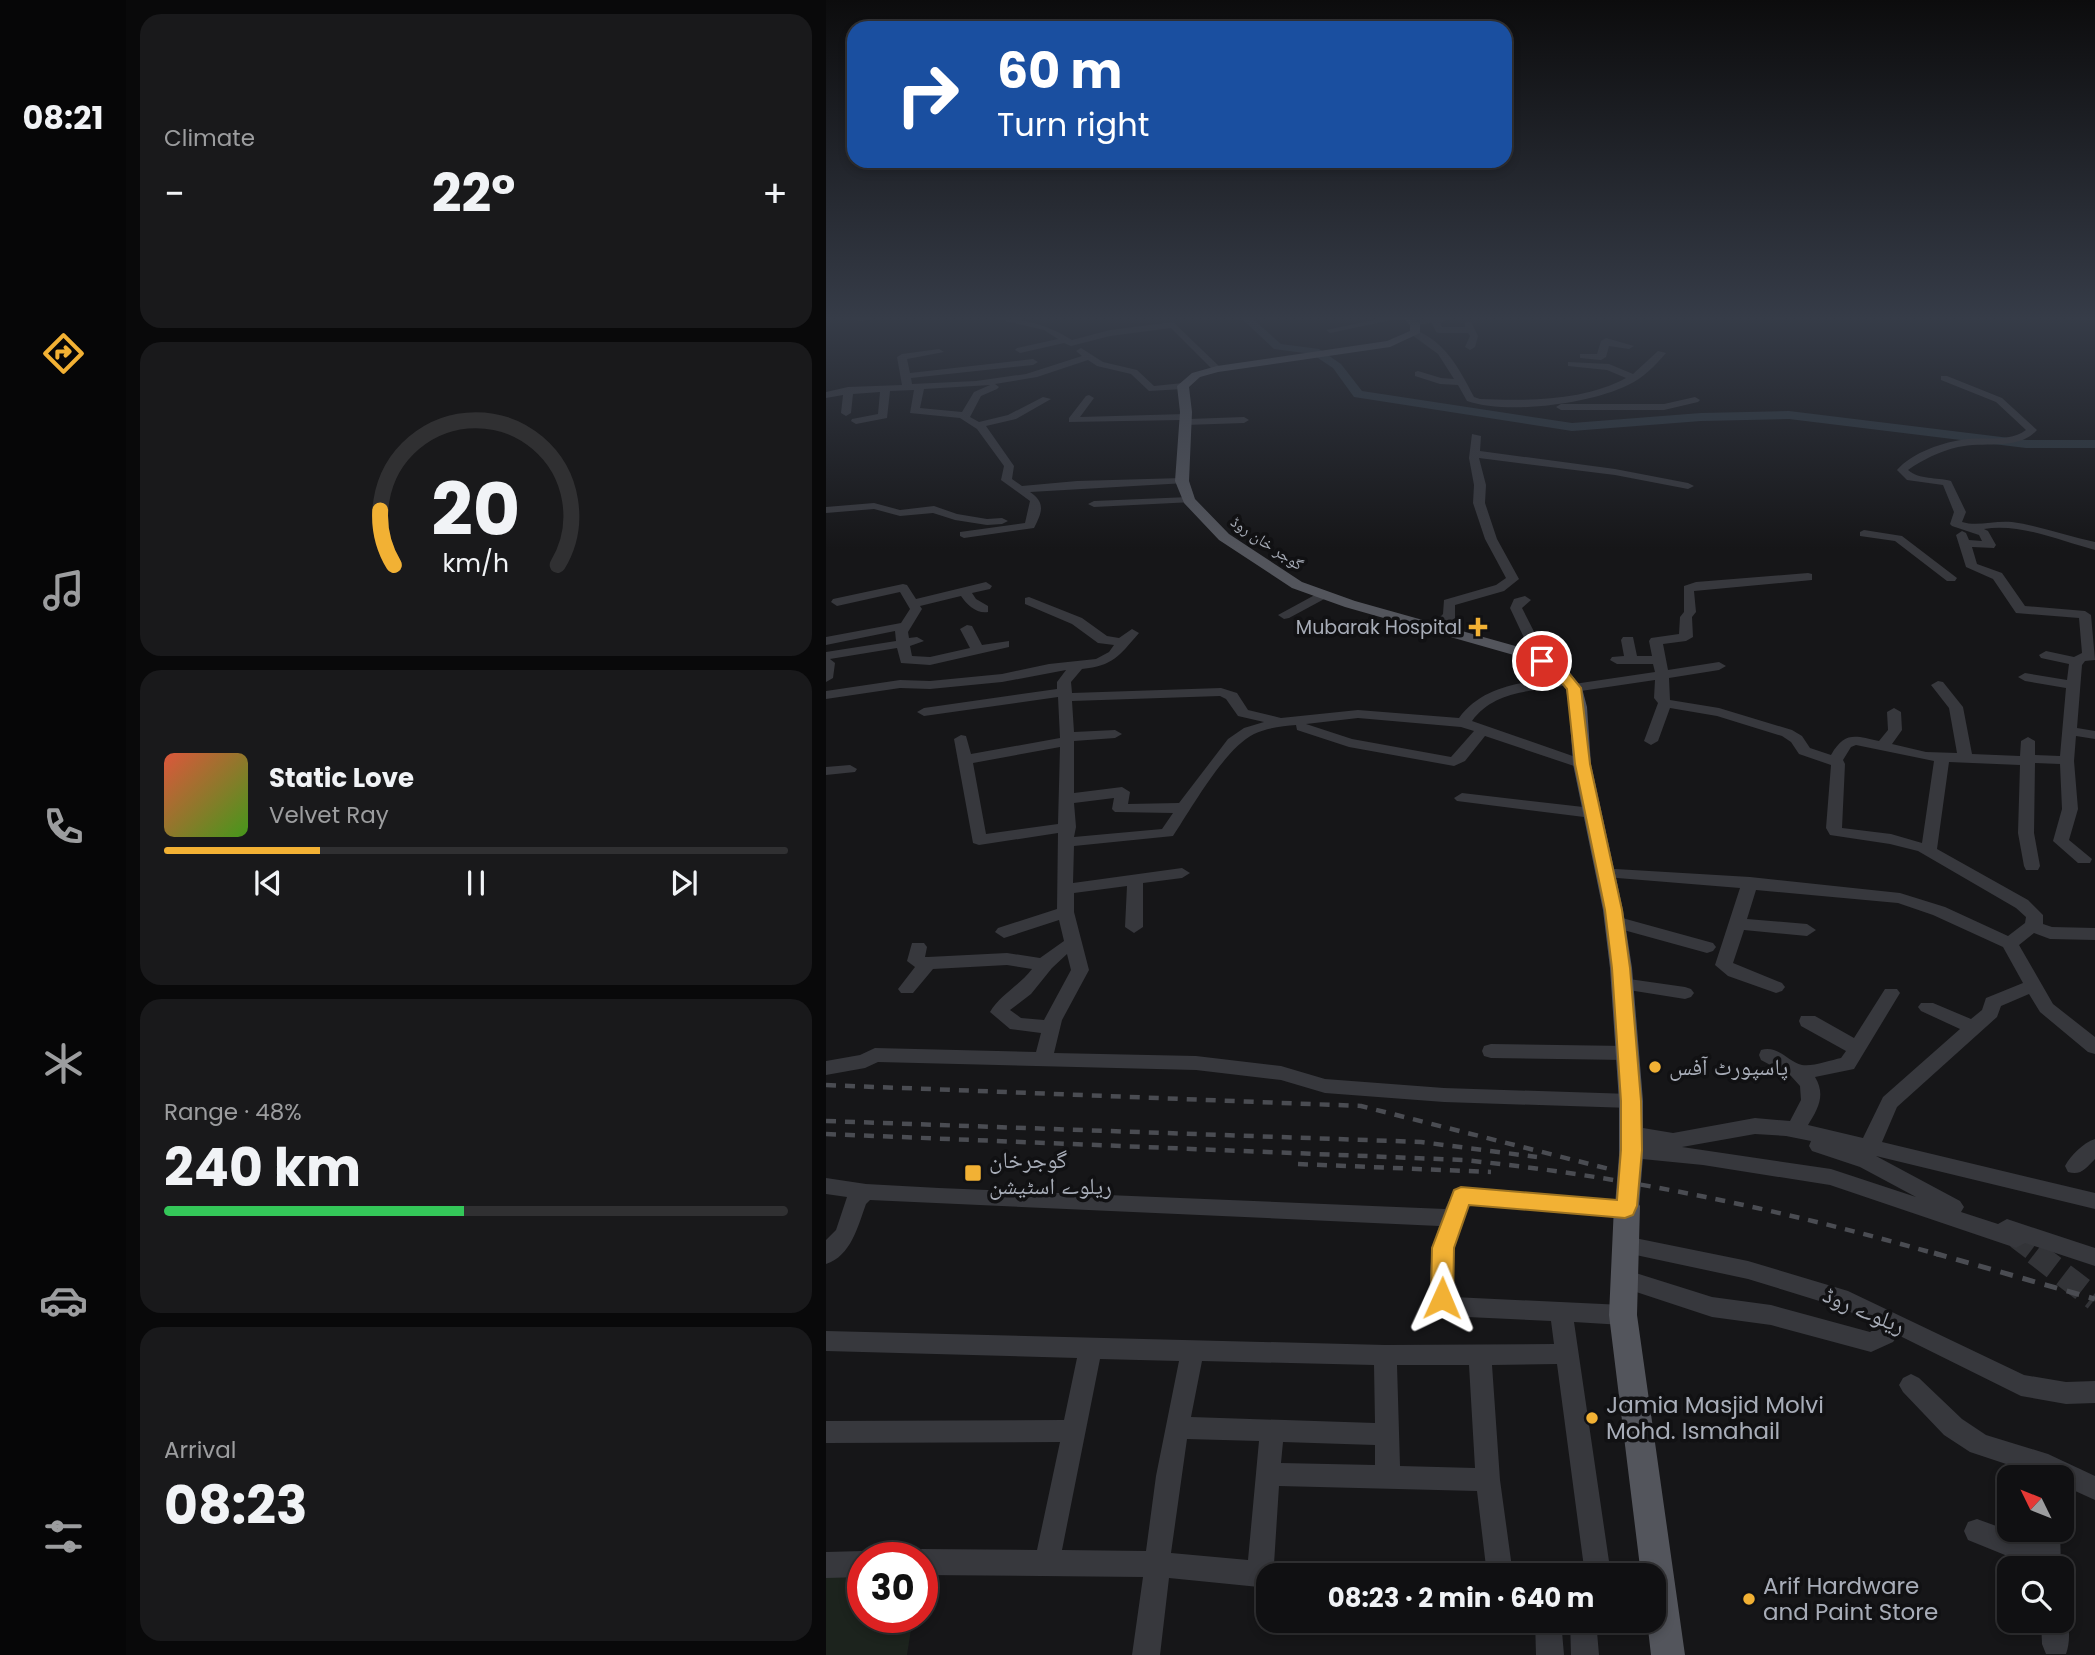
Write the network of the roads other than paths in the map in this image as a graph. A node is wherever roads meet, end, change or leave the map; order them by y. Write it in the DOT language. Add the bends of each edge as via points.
graph roads {
  1 [pos="848,395"];
  2 [pos="884,395"];
  3 [pos="918,395"];
  4 [pos="978,395"];
  5 [pos="1184,395"];
  6 [pos="1467,395"];
  7 [pos="1566,395"];
  8 [pos="1596,395"];
  9 [pos="1987,395"];
  10 [pos="1089,398"];
  11 [pos="1046,399"];
  12 [pos="1695,400"];
  13 [pos="1506,402"];
  14 [pos="1598,407"];
  15 [pos="846,413"];
  16 [pos="965,415"];
  17 [pos="1185,420"];
  18 [pos="1244,420"];
  19 [pos="856,421"];
  20 [pos="979,425"];
  21 [pos="1476,436"];
  22 [pos="1475,454"];
  23 [pos="1182,481"];
  24 [pos="1688,486"];
  25 [pos="1022,489"];
  26 [pos="1189,500"];
  27 [pos="1094,505"];
  28 [pos="826,510"];
  29 [pos="1030,524"];
  30 [pos="1967,528"];
  31 [pos="964,534"];
  32 [pos="1864,534"];
  33 [pos="1914,536"];
  34 [pos="1898,538"];
  35 [pos="1029,542"];
  36 [pos="1963,543"];
  37 [pos="2095,546"];
  38 [pos="1934,566"];
  39 [pos="1972,567"];
  40 [pos="1808,577"];
  41 [pos="1951,578"];
  42 [pos="986,586"];
  43 [pos="965,592"];
  44 [pos="1324,594"];
  45 [pos="1525,600"];
  46 [pos="1029,601"];
  47 [pos="837,602"];
  48 [pos="913,604"];
  49 [pos="984,609"];
  50 [pos="1284,615"];
  51 [pos="902,626"];
  52 [pos="1436,628"];
  53 [pos="967,629"];
  54 [pos="1628,640"];
  55 [pos="826,641"];
  56 [pos="917,641"];
  57 [pos="903,644"];
  58 [pos="1004,644"];
  59 [pos="978,650"];
  60 [pos="2046,655"];
  61 [pos="2087,657"];
  62 [pos="1538,658"];
  63 [pos="1657,660"];
  64 [pos="926,662"];
  65 [pos="1077,666"];
  66 [pos="1719,666"];
  67 [pos="826,670"];
  68 [pos="1662,674"];
  69 [pos="2025,677"];
  70 [pos="932,685"];
  71 [pos="1571,685"];
  72 [pos="1938,685"];
  73 [pos="2073,685"];
  74 [pos="1065,694"];
  75 [pos="826,695"];
  76 [pos="871,699"];
  77 [pos="826,701"];
  78 [pos="1665,703"];
  79 [pos="1894,712"];
  80 [pos="1281,722"];
  81 [pos="1463,723"];
  82 [pos="1482,729"];
  83 [pos="2069,730"];
  84 [pos="1115,734"];
  85 [pos="2095,735"];
  86 [pos="961,739"];
  87 [pos="1067,739"];
  88 [pos="1651,741"];
  89 [pos="2028,741"];
  90 [pos="1884,746"];
  91 [pos="1941,757"];
  92 [pos="1965,758"];
  93 [pos="2029,759"];
  94 [pos="964,760"];
  95 [pos="1835,761"];
  96 [pos="2067,761"];
  97 [pos="1583,764"];
  98 [pos="850,769"];
  99 [pos="826,771"];
  100 [pos="1462,798"];
  101 [pos="1065,799"];
  102 [pos="1184,808"];
  103 [pos="1592,813"];
  104 [pos="1067,835"];
  105 [pos="1929,851"];
  106 [pos="2084,859"];
  107 [pos="2032,866"];
  108 [pos="1605,872"];
  109 [pos="1182,873"];
  110 [pos="1135,879"];
  111 [pos="1750,882"];
  112 [pos="1065,889"];
  113 [pos="1066,912"];
  114 [pos="1615,922"];
  115 [pos="1737,924"];
  116 [pos="2032,926"];
  117 [pos="1134,927"];
  118 [pos="1807,930"];
  119 [pos="1004,932"];
  120 [pos="2095,934"];
  121 [pos="1074,943"];
  122 [pos="2009,943"];
  123 [pos="918,947"];
  124 [pos="1707,947"];
  125 [pos="928,963"];
  126 [pos="1042,964"];
  127 [pos="1622,984"];
  128 [pos="2033,986"];
  129 [pos="1776,987"];
  130 [pos="907,989"];
  131 [pos="1685,993"];
  132 [pos="1891,993"];
  133 [pos="1927,1007"];
  134 [pos="1808,1021"];
  135 [pos="1051,1027"];
  136 [pos="1974,1028"];
  137 [pos="2095,1047"];
  138 [pos="1858,1049"];
  139 [pos="1491,1051"];
  140 [pos="1626,1053"];
  141 [pos="1768,1055"];
  142 [pos="1042,1061"];
  143 [pos="826,1068"];
  144 [pos="1799,1073"];
  145 [pos="1631,1101"];
  146 [pos="1727,1130"];
  147 [pos="1795,1130"];
  148 [pos="1631,1147"];
  149 [pos="1870,1147"];
  150 [pos="2095,1147"];
  151 [pos="2075,1166"];
  152 [pos="826,1186"];
  153 [pos="866,1192"];
  154 [pos="2095,1201"];
  155 [pos="1626,1207"];
  156 [pos="1452,1218"];
  157 [pos="2016,1239"];
  158 [pos="1625,1245"];
  159 [pos="826,1255"];
  160 [pos="2095,1257"];
  161 [pos="1623,1278"];
  162 [pos="1561,1311"];
  163 [pos="1623,1315"];
  164 [pos="1895,1322"];
  165 [pos="826,1341"];
  166 [pos="1091,1348"];
  167 [pos="1192,1350"];
  168 [pos="1480,1354"];
  169 [pos="1567,1354"];
  170 [pos="1385,1355"];
  171 [pos="1911,1385"];
  172 [pos="2095,1392"];
  173 [pos="1177,1429"];
  174 [pos="1074,1431"];
  175 [pos="826,1432"];
  176 [pos="1272,1433"];
  177 [pos="1387,1434"];
  178 [pos="2033,1465"];
  179 [pos="1267,1474"];
  180 [pos="1388,1479"];
  181 [pos="1488,1480"];
  182 [pos="2074,1480"];
  183 [pos="2095,1488"];
  184 [pos="1977,1531"];
  185 [pos="2033,1556"];
  186 [pos="938,1562"];
  187 [pos="1046,1563"];
  188 [pos="1264,1563"];
  189 [pos="1498,1563"];
  190 [pos="1596,1563"];
  191 [pos="847,1564"];
  192 [pos="1156,1564"];
  193 [pos="826,1565"];
  194 [pos="1256,1574"];
  195 [pos="1549,1633"];
  196 [pos="1584,1633"];
  197 [pos="1146,1655"];
  198 [pos="1550,1655"];
  199 [pos="1585,1655"];
  200 [pos="1668,1655"];
  1 -- 15 [label="street"];
  2 -- 19 [label="street" via="883,416"];
  3 -- 16 [label="street" via="914,411"];
  4 -- 16 [label="street"];
  5 -- 17 [label="main road, گوجر خان روڈ"];
  6 -- 13 [label="street" via="1475,401"];
  7 -- 13 [label="street"];
  8 -- 14 [label="street"];
  9 -- 30 [label="street" via="1999,400 2032,430 2025,437 1954,444 1916,459 1902,473 1947,483 1961,513 1955,523"];
  10 -- 17 [label="street" via="1073,420"];
  11 -- 20 [label="street" via="1012,417"];
  12 -- 14 [label="street" via="1664,407"];
  13 -- 14 [label="street"];
  16 -- 20 [label="street"];
  17 -- 18 [label="street"];
  17 -- 23 [label="main road, گوجر خان روڈ"];
  20 -- 25 [label="street" via="1009,466 1006,480"];
  21 -- 22 [label="street"];
  22 -- 24 [label="street"];
  22 -- 52 [label="street" via="1479,503 1491,539 1513,579 1448,603 1450,615"];
  23 -- 25 [label="street"];
  23 -- 26 [label="main road, گوجر خان روڈ"];
  25 -- 29 [label="street" via="1037,506"];
  26 -- 27 [label="street"];
  26 -- 44 [label="main road, گوجر خان روڈ" via="1224,537 1297,585"];
  28 -- 29 [label="street" via="874,506 900,513 934,509 955,517"];
  29 -- 31 [label="street"];
  29 -- 35 [label="street"];
  30 -- 36 [label="street"];
  30 -- 36 [label="street" via="1985,534 1990,545"];
  30 -- 37 [label="street" via="2037,529"];
  32 -- 34 [label="street"];
  33 -- 34 [label="street" via="1910,541"];
  34 -- 38 [label="street"];
  36 -- 39 [label="street"];
  38 -- 39 [label="street"];
  38 -- 41 [label="street"];
  39 -- 61 [label="street" via="1989,569 2004,582 2021,610 2085,615"];
  40 -- 63 [label="street" via="1689,588 1686,637 1657,640"];
  42 -- 43 [label="street"];
  43 -- 48 [label="street"];
  43 -- 49 [label="street"];
  44 -- 50 [label="street"];
  44 -- 52 [label="main road, گوجر خان روڈ"];
  45 -- 62 [label="street" via="1516,608"];
  46 -- 65 [label="street" via="1077,621 1103,640 1127,637 1114,655"];
  47 -- 48 [label="street" via="903,588"];
  48 -- 51 [label="street" via="914,614"];
  51 -- 55 [label="street"];
  51 -- 57 [label="street"];
  52 -- 62 [label="main road, گوجر خان روڈ"];
  53 -- 59 [label="street"];
  54 -- 63 [label="street" via="1624,660"];
  56 -- 57 [label="street"];
  57 -- 64 [label="street" via="906,660"];
  57 -- 67 [label="street"];
  58 -- 59 [label="street"];
  59 -- 64 [label="street"];
  60 -- 61 [label="street"];
  61 -- 73 [label="street"];
  62 -- 71 [label="main road" via="1558,669"];
  63 -- 68 [label="street"];
  64 -- 70 [label="street"];
  65 -- 70 [label="street"];
  65 -- 74 [label="street" via="1064,682"];
  66 -- 68 [label="street"];
  68 -- 71 [label="street"];
  68 -- 78 [label="street"];
  69 -- 73 [label="street"];
  70 -- 74 [label="street" via="923,715"];
  70 -- 75 [label="street" via="900,684"];
  71 -- 81 [label="street" via="1494,695 1471,709"];
  71 -- 97 [label="main road"];
  72 -- 92 [label="street" via="1957,712"];
  73 -- 83 [label="street"];
  74 -- 80 [label="street" via="1226,693 1243,713"];
  74 -- 87 [label="street"];
  76 -- 77 [label="street"];
  78 -- 88 [label="street"];
  78 -- 95 [label="street" via="1718,712 1787,733 1804,751"];
  79 -- 90 [label="street" via="1895,730"];
  80 -- 81 [label="street" via="1358,714"];
  80 -- 82 [label="street" via="1349,743 1454,762"];
  80 -- 102 [label="street" via="1249,731 1234,742"];
  81 -- 82 [label="street"];
  82 -- 97 [label="street"];
  83 -- 85 [label="street"];
  83 -- 96 [label="street"];
  84 -- 87 [label="street"];
  86 -- 94 [label="street"];
  87 -- 94 [label="street"];
  87 -- 101 [label="street"];
  89 -- 93 [label="street"];
  90 -- 91 [label="street"];
  90 -- 95 [label="street" via="1849,741"];
  91 -- 92 [label="street"];
  91 -- 105 [label="street"];
  92 -- 93 [label="street"];
  93 -- 96 [label="street"];
  93 -- 107 [label="street" via="2026,833"];
  94 -- 104 [label="street" via="979,840"];
  95 -- 105 [label="street" via="1836,832 1891,839"];
  96 -- 106 [label="street" via="2070,810 2061,841"];
  97 -- 103 [label="main road"];
  98 -- 99 [label="street"];
  100 -- 103 [label="street"];
  101 -- 102 [label="street" via="1122,792 1120,809"];
  101 -- 104 [label="street"];
  102 -- 104 [label="street" via="1163,835"];
  103 -- 108 [label="main road"];
  104 -- 112 [label="street"];
  105 -- 116 [label="street" via="2027,907 2035,918"];
  108 -- 111 [label="street"];
  108 -- 114 [label="main road"];
  109 -- 110 [label="street"];
  110 -- 112 [label="street"];
  110 -- 117 [label="street"];
  111 -- 115 [label="street"];
  111 -- 122 [label="street" via="1900,898"];
  112 -- 113 [label="street"];
  113 -- 119 [label="street"];
  113 -- 121 [label="street"];
  114 -- 124 [label="street"];
  114 -- 127 [label="main road"];
  115 -- 118 [label="street"];
  115 -- 129 [label="street" via="1725,967"];
  116 -- 120 [label="street" via="2050,933"];
  116 -- 122 [label="street"];
  121 -- 126 [label="street"];
  121 -- 135 [label="street" via="1080,970"];
  122 -- 128 [label="street"];
  123 -- 125 [label="street" via="916,961"];
  125 -- 126 [label="street" via="1007,959"];
  125 -- 130 [label="street"];
  126 -- 135 [label="street" via="1024,990 999,1012 1017,1024"];
  127 -- 131 [label="street"];
  127 -- 140 [label="main road"];
  128 -- 136 [label="street" via="1992,1002 1991,1012"];
  128 -- 137 [label="street" via="2046,1008"];
  132 -- 138 [label="street"];
  133 -- 136 [label="street"];
  134 -- 138 [label="street"];
  135 -- 142 [label="street"];
  136 -- 149 [label="street" via="1890,1102"];
  138 -- 144 [label="street" via="1845,1065"];
  139 -- 140 [label="street"];
  140 -- 145 [label="main road"];
  141 -- 144 [label="street"];
  142 -- 143 [label="street" via="875,1055"];
  142 -- 145 [label="street" via="1196,1063 1281,1073 1325,1086"];
  144 -- 147 [label="street" via="1809,1085 1812,1099"];
  145 -- 148 [label="main road"];
  146 -- 147 [label="street" via="1755,1126"];
  146 -- 148 [label="street"];
  146 -- 160 [label="street" via="1845,1153 1903,1178 1942,1203"];
  147 -- 149 [label="street"];
  148 -- 155 [label="main road, bridge"];
  148 -- 157 [label="street" via="1831,1177"];
  149 -- 154 [label="street"];
  150 -- 151 [label="street"];
  152 -- 153 [label="street"];
  153 -- 156 [label="street"];
  153 -- 159 [label="street" via="857,1199 845,1234"];
  155 -- 156 [label="street" via="1461,1196"];
  155 -- 158 [label="main road"];
  156 -- 162 [label="street" via="1443,1248 1442,1298 1446,1306"];
  158 -- 161 [label="main road"];
  158 -- 164 [label="street, ریلوے روڈ" via="1748,1270 1848,1300"];
  161 -- 163 [label="main road"];
  161 -- 164 [label="street" via="1712,1307 1771,1314 1871,1342 1885,1335"];
  162 -- 163 [label="street"];
  162 -- 169 [label="street"];
  163 -- 200 [label="main road"];
  164 -- 172 [label="street, ریلوے روڈ" via="2021,1385 2066,1393"];
  165 -- 166 [label="street"];
  166 -- 167 [label="street"];
  166 -- 174 [label="street"];
  167 -- 170 [label="street"];
  167 -- 173 [label="street"];
  168 -- 169 [label="street"];
  168 -- 170 [label="street"];
  168 -- 181 [label="street"];
  169 -- 190 [label="street"];
  170 -- 177 [label="street"];
  171 -- 178 [label="street" via="1953,1427 1979,1444"];
  173 -- 176 [label="street"];
  173 -- 192 [label="street"];
  174 -- 175 [label="street"];
  174 -- 187 [label="street"];
  176 -- 177 [label="street"];
  176 -- 179 [label="street"];
  177 -- 180 [label="street"];
  179 -- 180 [label="street"];
  179 -- 188 [label="street"];
  180 -- 181 [label="street"];
  181 -- 189 [label="street"];
  182 -- 183 [label="street"];
  184 -- 185 [label="street"];
  186 -- 187 [label="street"];
  187 -- 192 [label="street"];
  191 -- 193 [label="street"];
  192 -- 194 [label="street"];
  192 -- 197 [label="street"];
  195 -- 198 [label="street"];
  196 -- 199 [label="street"];
}
